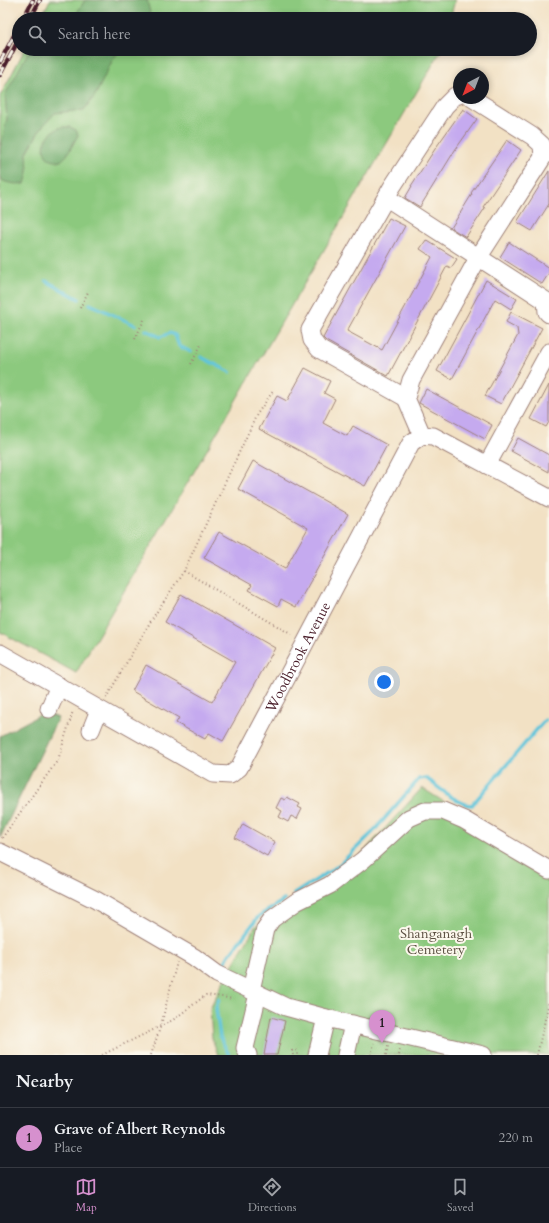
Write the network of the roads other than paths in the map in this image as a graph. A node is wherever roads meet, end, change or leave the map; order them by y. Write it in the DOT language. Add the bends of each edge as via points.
graph roads {
  1 [pos="453,98"];
  2 [pos="481,104"];
  3 [pos="546,151"];
  4 [pos="387,198"];
  5 [pos="478,258"];
  6 [pos="548,304"];
  7 [pos="549,352"];
  8 [pos="406,398"];
  9 [pos="422,435"];
  10 [pos="487,465"];
  11 [pos="549,498"];
  12 [pos="0,653"];
  13 [pos="58,686"];
  14 [pos="49,708"];
  15 [pos="99,710"];
  16 [pos="92,730"];
  17 [pos="0,852"];
  18 [pos="549,870"];
  19 [pos="255,996"];
  20 [pos="326,1018"];
  21 [pos="353,1024"];
  22 [pos="310,1054"];
  23 [pos="248,1055"];
  24 [pos="346,1055"];
  25 [pos="483,1055"];
  1 -- 4 [label="street" via="445,106"];
  2 -- 3 [label="street" via="532,136"];
  3 -- 5 [label="street"];
  4 -- 5 [label="street"];
  4 -- 8 [label="street" via="310,330 312,340 319,349"];
  5 -- 6 [label="street"];
  5 -- 8 [label="street" via="411,380"];
  7 -- 10 [label="street"];
  8 -- 9 [label="street"];
  9 -- 10 [label="street" via="433,436"];
  9 -- 15 [label="street, Woodbrook Avenue" via="412,443 239,768 230,775 213,774"];
  10 -- 11 [label="street"];
  12 -- 13 [label="street, Woodbrook Avenue"];
  13 -- 14 [label="street"];
  13 -- 15 [label="street, Woodbrook Avenue"];
  15 -- 16 [label="street"];
  17 -- 19 [label="street" via="96,900"];
  18 -- 19 [label="street" via="464,820 443,811 424,811 409,818 363,860 330,885 296,902 272,919 265,929"];
  19 -- 20 [label="street"];
  19 -- 23 [label="street" via="245,1048"];
  20 -- 21 [label="street"];
  20 -- 22 [label="street"];
  21 -- 24 [label="street"];
  21 -- 25 [label="street"];
}
